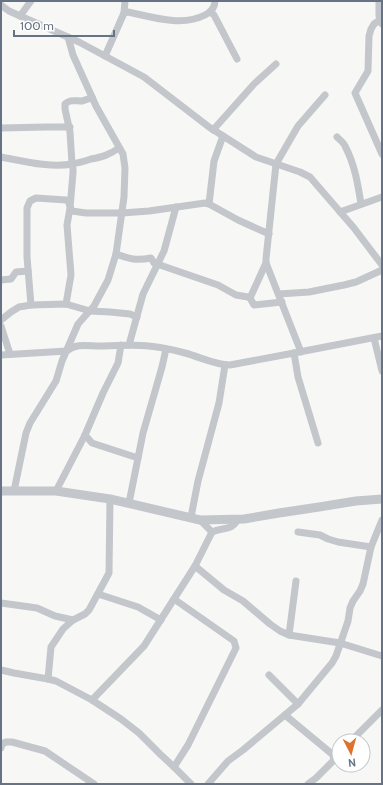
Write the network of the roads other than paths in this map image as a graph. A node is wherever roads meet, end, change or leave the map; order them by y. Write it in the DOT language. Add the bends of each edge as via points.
graph roads {
  1 [pos="31,1"];
  2 [pos="125,1"];
  3 [pos="215,1"];
  4 [pos="379,1"];
  5 [pos="1,5"];
  6 [pos="210,12"];
  7 [pos="124,13"];
  8 [pos="20,16"];
  9 [pos="381,22"];
  10 [pos="68,37"];
  11 [pos="105,56"];
  12 [pos="236,59"];
  13 [pos="276,64"];
  14 [pos="325,95"];
  15 [pos="92,97"];
  16 [pos="70,127"];
  17 [pos="1,128"];
  18 [pos="213,130"];
  19 [pos="223,136"];
  20 [pos="337,137"];
  21 [pos="119,148"];
  22 [pos="382,154"];
  23 [pos="1,157"];
  24 [pos="72,164"];
  25 [pos="276,164"];
  26 [pos="382,197"];
  27 [pos="209,204"];
  28 [pos="361,204"];
  29 [pos="176,207"];
  30 [pos="70,208"];
  31 [pos="340,212"];
  32 [pos="122,213"];
  33 [pos="269,234"];
  34 [pos="116,254"];
  35 [pos="266,263"];
  36 [pos="156,264"];
  37 [pos="382,265"];
  38 [pos="382,270"];
  39 [pos="28,271"];
  40 [pos="1,280"];
  41 [pos="279,294"];
  42 [pos="250,298"];
  43 [pos="282,302"];
  44 [pos="66,304"];
  45 [pos="31,305"];
  46 [pos="90,311"];
  47 [pos="137,317"];
  48 [pos="1,320"];
  49 [pos="1,326"];
  50 [pos="382,336"];
  51 [pos="374,338"];
  52 [pos="129,345"];
  53 [pos="121,346"];
  54 [pos="166,350"];
  55 [pos="67,351"];
  56 [pos="298,353"];
  57 [pos="10,354"];
  58 [pos="1,355"];
  59 [pos="225,365"];
  60 [pos="382,371"];
  61 [pos="85,435"];
  62 [pos="318,444"];
  63 [pos="138,458"];
  64 [pos="1,491"];
  65 [pos="14,491"];
  66 [pos="56,491"];
  67 [pos="110,499"];
  68 [pos="382,499"];
  69 [pos="129,503"];
  70 [pos="196,519"];
  71 [pos="238,519"];
  72 [pos="382,520"];
  73 [pos="212,532"];
  74 [pos="298,532"];
  75 [pos="376,533"];
  76 [pos="382,539"];
  77 [pos="371,547"];
  78 [pos="195,566"];
  79 [pos="296,581"];
  80 [pos="98,594"];
  81 [pos="174,599"];
  82 [pos="1,603"];
  83 [pos="73,620"];
  84 [pos="161,620"];
  85 [pos="289,635"];
  86 [pos="340,643"];
  87 [pos="382,656"];
  88 [pos="1,670"];
  89 [pos="269,675"];
  90 [pos="48,678"];
  91 [pos="92,700"];
  92 [pos="298,704"];
  93 [pos="382,710"];
  94 [pos="285,715"];
  95 [pos="359,733"];
  96 [pos="1,748"];
  97 [pos="331,753"];
  98 [pos="331,764"];
  99 [pos="174,767"];
  100 [pos="94,784"];
  101 [pos="191,784"];
  102 [pos="208,784"];
  103 [pos="308,784"];
  1 -- 8 [label="street"];
  2 -- 7 [label="street"];
  3 -- 6 [label="street"];
  4 -- 9 [label="street"];
  5 -- 8 [label="street"];
  6 -- 7 [label="street" via="185,21"];
  6 -- 12 [label="street" via="214,15"];
  7 -- 11 [label="street"];
  8 -- 10 [label="street"];
  9 -- 22 [label="street" via="374,24 371,29 368,71 355,93"];
  10 -- 11 [label="street"];
  10 -- 15 [label="street" via="73,55"];
  11 -- 18 [label="street" via="144,77"];
  13 -- 18 [label="street" via="254,84"];
  14 -- 25 [label="street" via="298,126"];
  15 -- 16 [label="street" via="65,104"];
  15 -- 21 [label="street"];
  16 -- 17 [label="street"];
  16 -- 24 [label="street"];
  18 -- 19 [label="street"];
  19 -- 25 [label="street" via="256,157"];
  19 -- 27 [label="street" via="214,161"];
  20 -- 28 [label="street" via="345,145 355,171"];
  21 -- 24 [label="street" via="111,154"];
  21 -- 32 [label="street" via="123,154 125,168"];
  23 -- 24 [label="street" via="29,163"];
  24 -- 30 [label="street"];
  25 -- 31 [label="street" via="310,177"];
  25 -- 33 [label="street"];
  26 -- 28 [label="street"];
  27 -- 29 [label="street"];
  27 -- 33 [label="street"];
  28 -- 31 [label="street"];
  29 -- 32 [label="street"];
  29 -- 36 [label="street" via="164,251"];
  30 -- 32 [label="street" via="86,213"];
  30 -- 39 [label="street" via="66,200 30,200 27,208"];
  30 -- 44 [label="street" via="67,225 71,275"];
  31 -- 37 [label="street"];
  32 -- 34 [label="street"];
  33 -- 35 [label="street"];
  34 -- 36 [label="street" via="132,260 151,258"];
  34 -- 46 [label="street" via="108,280"];
  35 -- 41 [label="street"];
  35 -- 42 [label="street"];
  36 -- 42 [label="street"];
  36 -- 47 [label="street" via="143,294"];
  38 -- 41 [label="street" via="344,285 309,292"];
  39 -- 40 [label="street" via="16,272 11,279"];
  39 -- 45 [label="street"];
  41 -- 43 [label="street"];
  42 -- 43 [label="street" via="256,306"];
  43 -- 56 [label="street"];
  44 -- 45 [label="street"];
  44 -- 46 [label="street"];
  45 -- 48 [label="street" via="19,307"];
  46 -- 47 [label="street" via="130,314"];
  46 -- 55 [label="street" via="78,324"];
  47 -- 52 [label="street"];
  49 -- 57 [label="street"];
  50 -- 51 [label="street"];
  51 -- 56 [label="street"];
  51 -- 60 [label="street"];
  52 -- 53 [label="street"];
  52 -- 54 [label="street"];
  53 -- 55 [label="street" via="78,345"];
  53 -- 61 [label="street" via="118,363"];
  54 -- 59 [label="street"];
  54 -- 63 [label="street"];
  55 -- 57 [label="street"];
  55 -- 65 [label="street" via="56,381 26,433"];
  56 -- 59 [label="street"];
  56 -- 62 [label="street" via="298,377"];
  57 -- 58 [label="street"];
  59 -- 70 [label="street" via="219,404 198,481"];
  61 -- 63 [label="street" via="92,443"];
  61 -- 66 [label="street"];
  63 -- 69 [label="street"];
  64 -- 65 [label="street"];
  65 -- 66 [label="street"];
  66 -- 67 [label="street"];
  67 -- 69 [label="street"];
  67 -- 80 [label="street" via="109,573"];
  68 -- 71 [label="street"];
  69 -- 70 [label="street"];
  70 -- 71 [label="street"];
  70 -- 73 [label="street"];
  71 -- 73 [label="street" via="230,528"];
  72 -- 75 [label="street"];
  73 -- 78 [label="street"];
  74 -- 77 [label="street"];
  75 -- 76 [label="street"];
  75 -- 77 [label="street"];
  77 -- 86 [label="street" via="360,591 350,608"];
  78 -- 81 [label="street"];
  78 -- 85 [label="street" via="270,624"];
  79 -- 85 [label="street"];
  80 -- 83 [label="street" via="89,610"];
  80 -- 84 [label="street" via="138,607"];
  81 -- 84 [label="street"];
  81 -- 99 [label="street" via="234,641 236,648 188,745"];
  82 -- 83 [label="street" via="36,608"];
  83 -- 90 [label="street" via="63,629 52,647"];
  84 -- 91 [label="street" via="144,646"];
  85 -- 86 [label="street"];
  86 -- 87 [label="street"];
  86 -- 92 [label="street" via="332,663"];
  88 -- 90 [label="street"];
  89 -- 92 [label="street"];
  90 -- 91 [label="street"];
  91 -- 99 [label="street" via="139,733"];
  92 -- 94 [label="street"];
  93 -- 95 [label="street"];
  94 -- 97 [label="street"];
  94 -- 102 [label="street" via="228,761"];
  96 -- 100 [label="street" via="2,744 12,742 45,751"];
  98 -- 103 [label="street"];
  99 -- 101 [label="street"];
}
